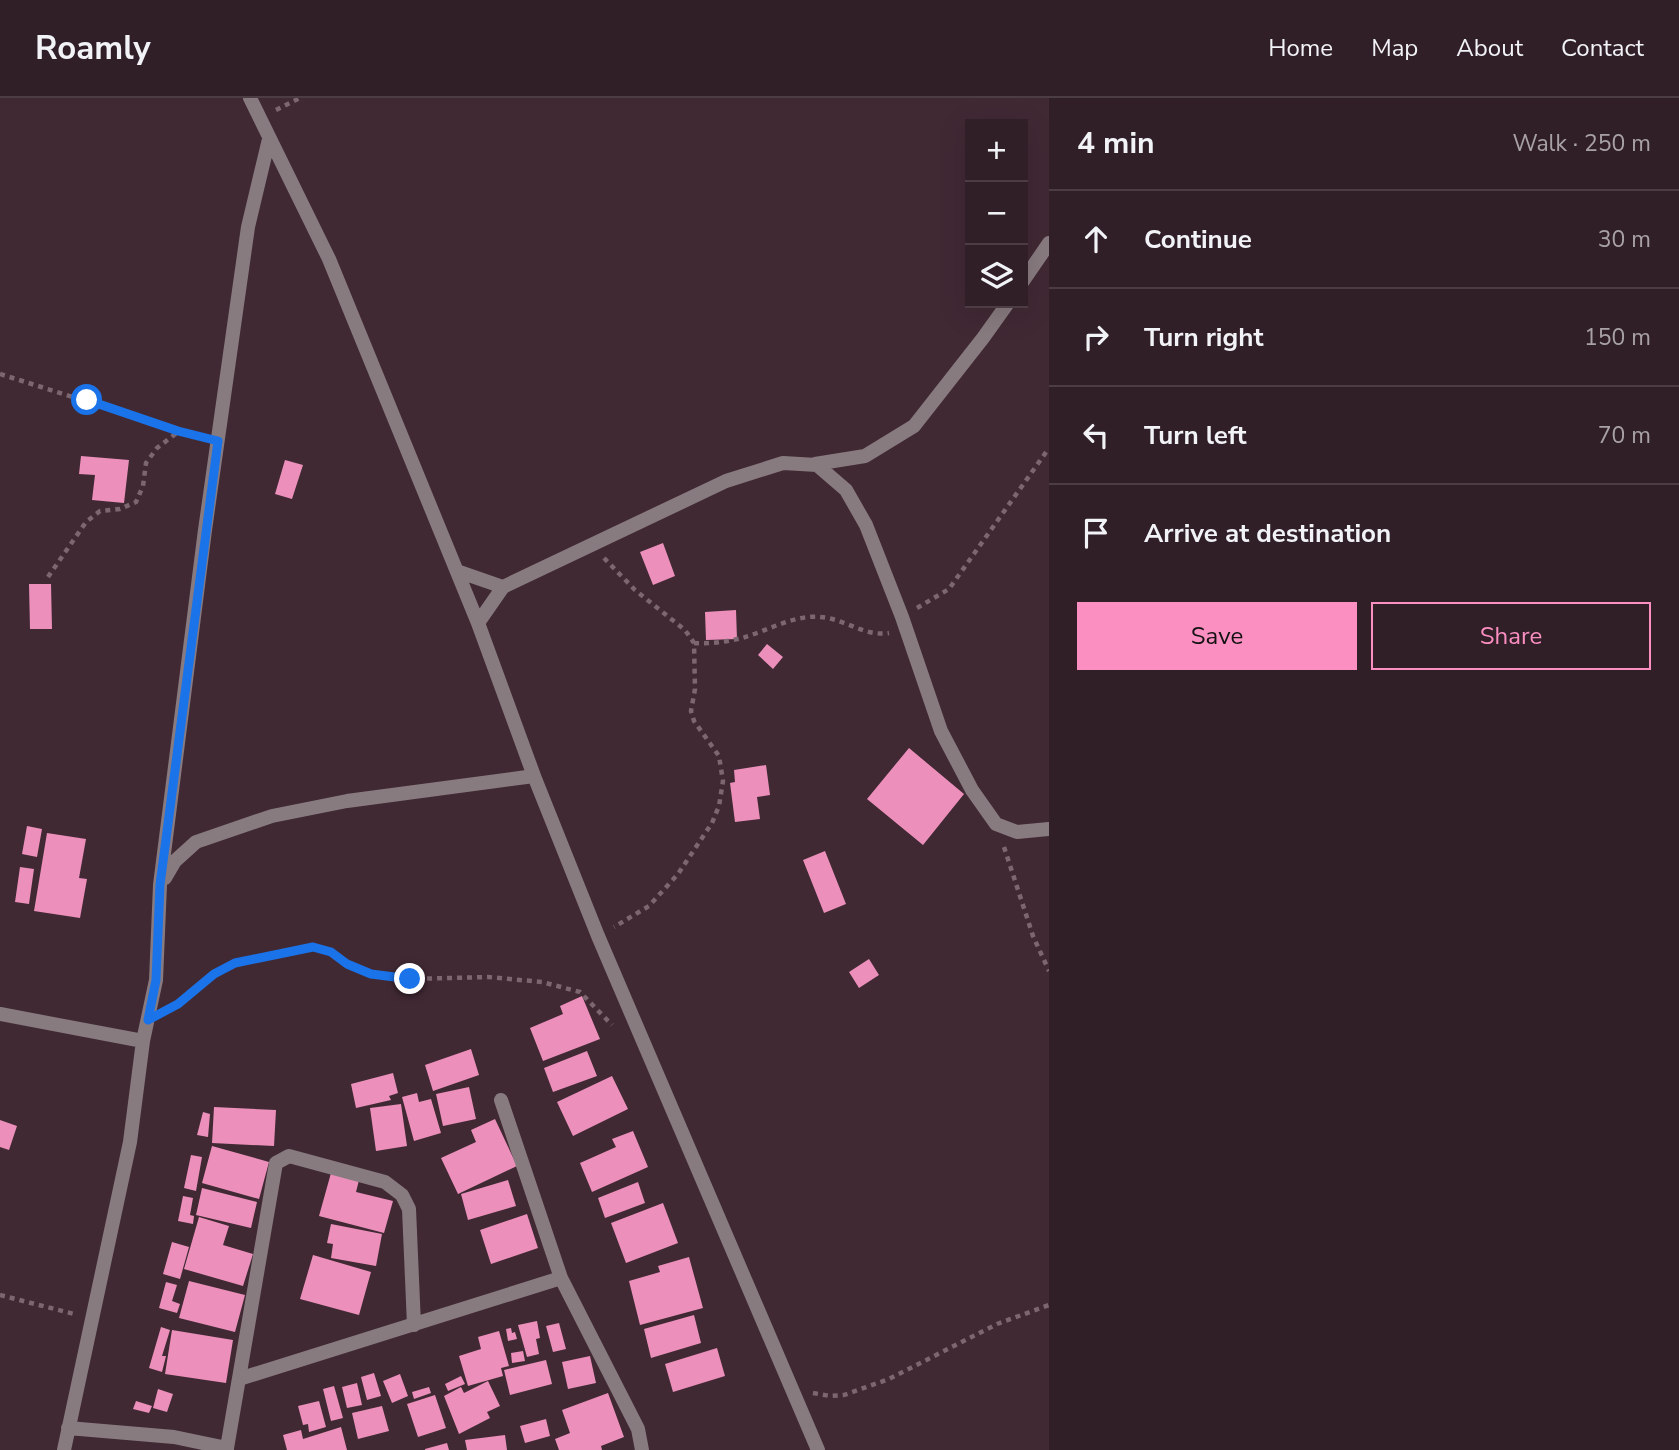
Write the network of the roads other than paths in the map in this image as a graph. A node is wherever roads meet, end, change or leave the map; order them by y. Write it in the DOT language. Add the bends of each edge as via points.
graph roads {
  1 [pos="250,98"];
  2 [pos="269,139"];
  3 [pos="1049,243"];
  4 [pos="1028,274"];
  5 [pos="1005,308"];
  6 [pos="815,464"];
  7 [pos="457,571"];
  8 [pos="503,587"];
  9 [pos="478,623"];
  10 [pos="534,776"];
  11 [pos="1049,829"];
  12 [pos="160,885"];
  13 [pos="0,1014"];
  14 [pos="143,1041"];
  15 [pos="501,1100"];
  16 [pos="561,1278"];
  17 [pos="414,1325"];
  18 [pos="239,1379"];
  19 [pos="68,1428"];
  20 [pos="227,1449"];
  21 [pos="64,1450"];
  22 [pos="642,1450"];
  23 [pos="817,1450"];
  1 -- 2 [label="street"];
  2 -- 7 [label="street" via="329,259"];
  2 -- 12 [label="street" via="248,227"];
  3 -- 4 [label="street"];
  5 -- 6 [label="street" via="914,426 865,456"];
  6 -- 8 [label="street" via="783,463 726,481"];
  6 -- 11 [label="street" via="846,491 866,525 942,731 972,790 996,824 1017,832"];
  7 -- 8 [label="street"];
  7 -- 9 [label="street"];
  8 -- 9 [label="street"];
  9 -- 10 [label="street"];
  10 -- 12 [label="street" via="347,801 272,816 196,842 175,861"];
  10 -- 23 [label="street"];
  12 -- 14 [label="street" via="156,980"];
  13 -- 14 [label="street"];
  14 -- 19 [label="street" via="131,1142"];
  15 -- 16 [label="street"];
  16 -- 17 [label="street"];
  16 -- 22 [label="street" via="638,1429"];
  17 -- 18 [label="street"];
  17 -- 18 [label="street" via="409,1209 402,1195 385,1182 289,1156 276,1163"];
  18 -- 20 [label="street"];
  19 -- 20 [label="street" via="174,1437"];
  19 -- 21 [label="street"];
}
